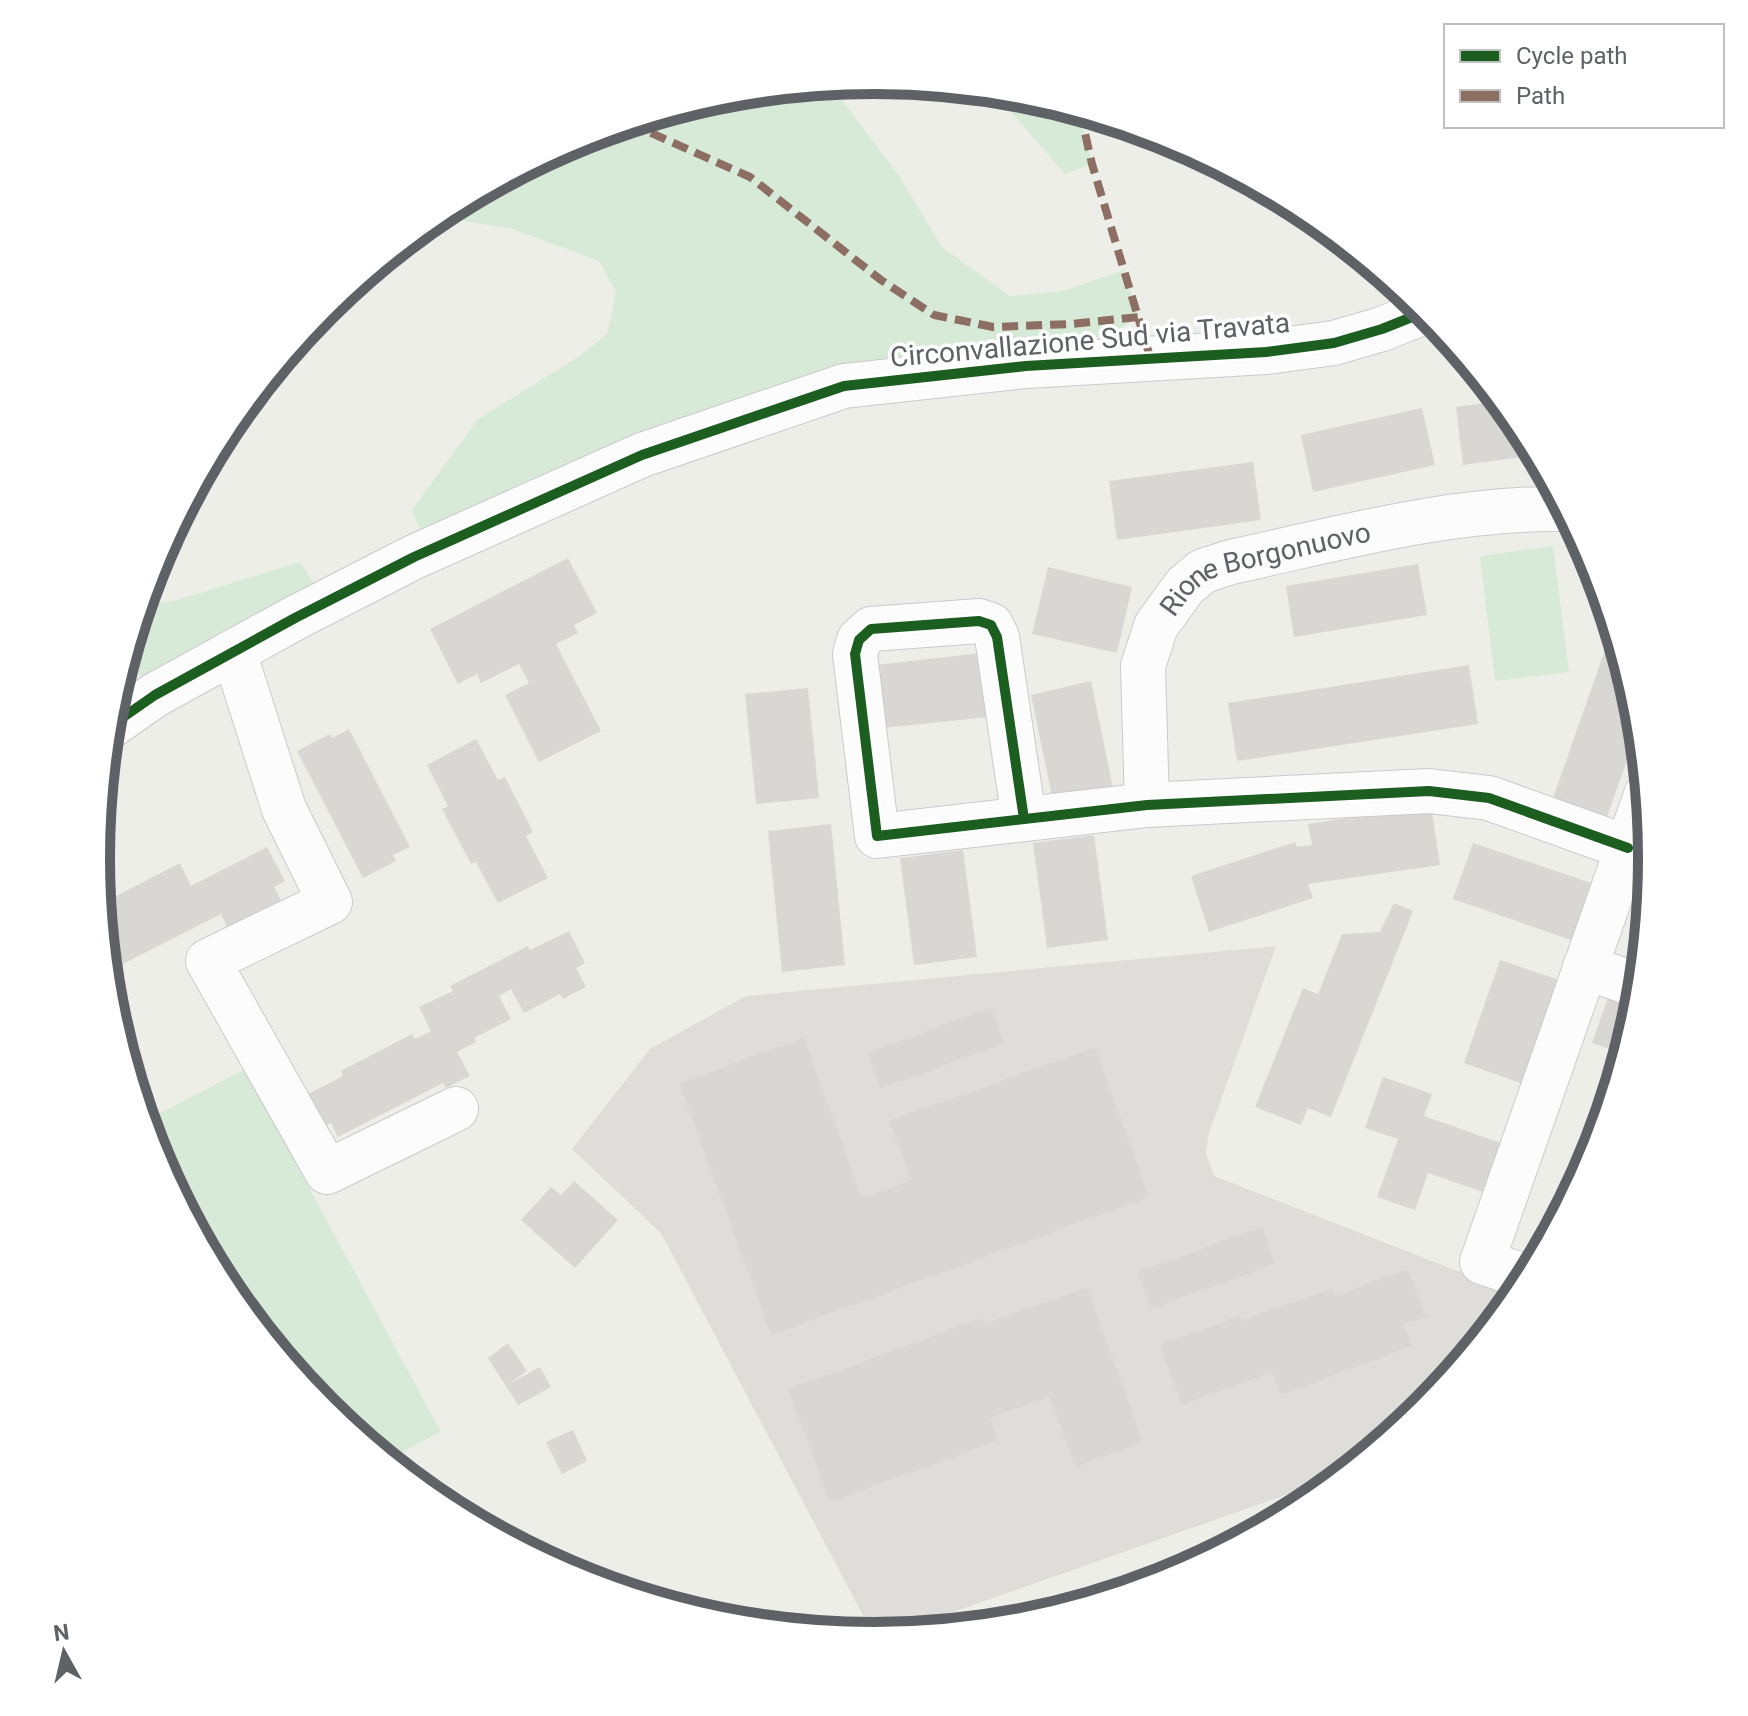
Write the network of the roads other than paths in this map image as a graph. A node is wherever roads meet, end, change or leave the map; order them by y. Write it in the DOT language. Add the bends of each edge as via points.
graph roads {
  1 [pos="1413,317"];
  2 [pos="1553,509"];
  3 [pos="234,652"];
  4 [pos="124,717"];
  5 [pos="1147,805"];
  6 [pos="1024,819"];
  7 [pos="1637,823"];
  8 [pos="1628,848"];
  9 [pos="1585,967"];
  10 [pos="1627,982"];
  11 [pos="456,1109"];
  12 [pos="1515,1273"];
  1 -- 3 [label="street, Circonvallazione Sud via Travata" via="1334,343 1266,352 1026,366 844,386 642,455 414,557"];
  2 -- 5 [label="street, Rione Borgonuovo" via="1445,518 1203,571 1156,626 1143,666"];
  3 -- 4 [label="street, Circonvallazione Sud via Travata"];
  3 -- 11 [label="street" via="284,809 330,902 208,961 327,1172"];
  5 -- 6 [label="street"];
  5 -- 8 [label="street" via="1429,791 1489,798"];
  6 -- 6 [label="street" via="877,836 855,654 859,640 871,629 979,621 991,625"];
  7 -- 8 [label="street"];
  8 -- 9 [label="street"];
  9 -- 10 [label="street"];
  9 -- 12 [label="street" via="1482,1262"];
}
